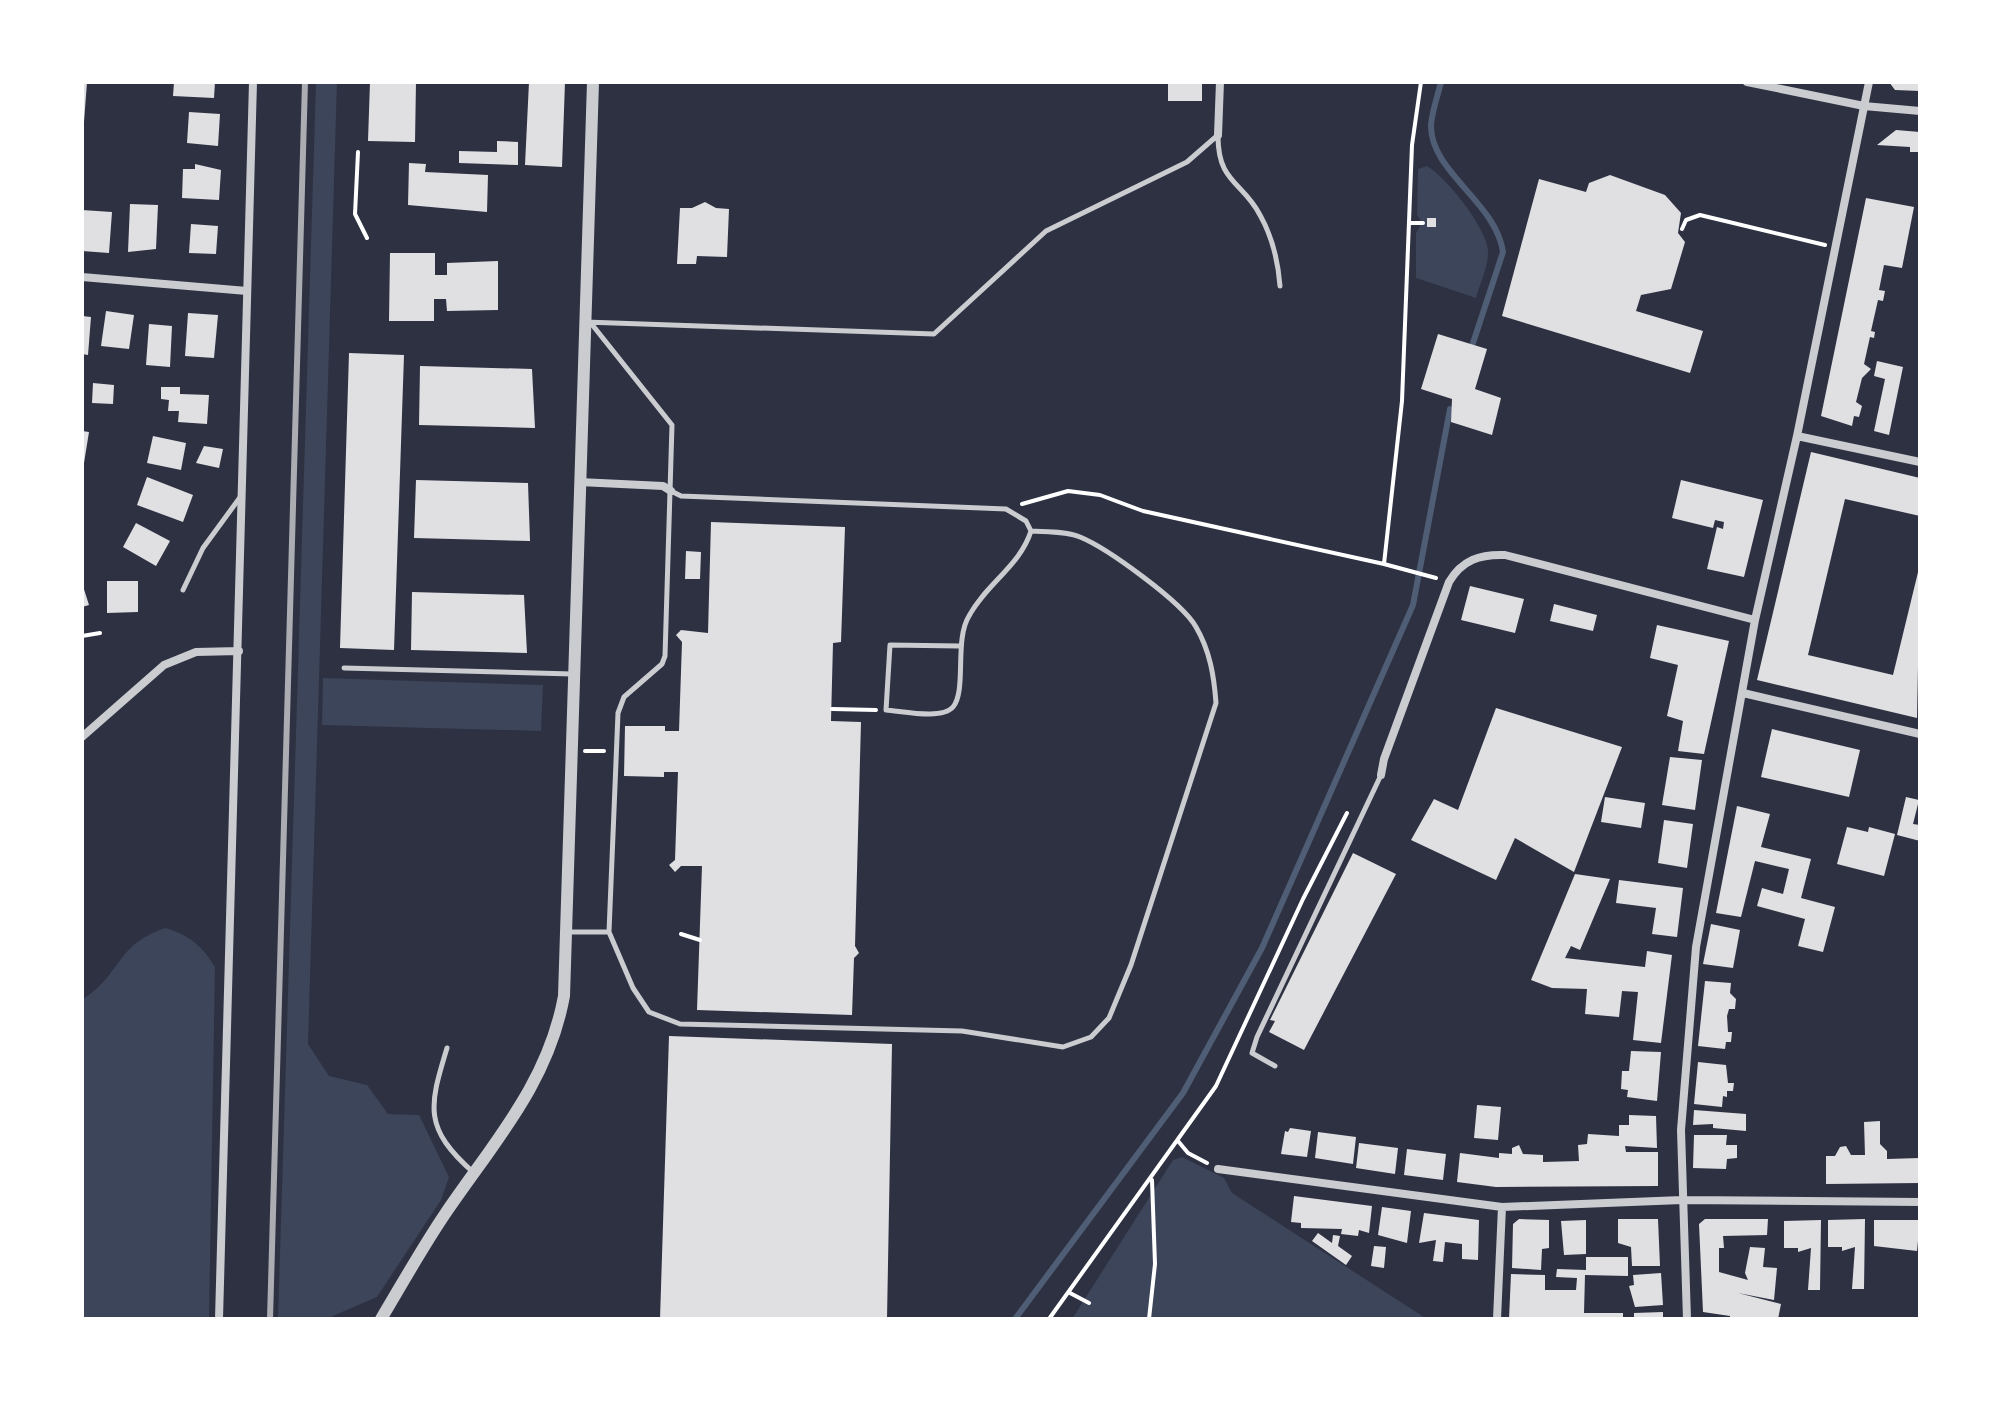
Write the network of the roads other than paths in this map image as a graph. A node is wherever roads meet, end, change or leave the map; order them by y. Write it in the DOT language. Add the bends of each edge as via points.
graph roads {
  1 [pos="253,82"];
  2 [pos="593,82"];
  3 [pos="1220,82"];
  4 [pos="1747,82"];
  5 [pos="1869,82"];
  6 [pos="1864,106"];
  7 [pos="1920,111"];
  8 [pos="1218,135"];
  9 [pos="82,277"];
  10 [pos="1280,286"];
  11 [pos="247,291"];
  12 [pos="587,322"];
  13 [pos="1797,436"];
  14 [pos="1920,462"];
  15 [pos="579,482"];
  16 [pos="671,491"];
  17 [pos="242,495"];
  18 [pos="1031,531"];
  19 [pos="183,590"];
  20 [pos="1755,620"];
  21 [pos="959,646"];
  22 [pos="239,651"];
  23 [pos="344,668"];
  24 [pos="573,674"];
  25 [pos="1743,693"];
  26 [pos="1920,734"];
  27 [pos="82,737"];
  28 [pos="1381,775"];
  29 [pos="566,932"];
  30 [pos="609,932"];
  31 [pos="447,1048"];
  32 [pos="1275,1066"];
  33 [pos="1218,1169"];
  34 [pos="475,1173"];
  35 [pos="1682,1200"];
  36 [pos="1920,1202"];
  37 [pos="1502,1207"];
  38 [pos="219,1319"];
  39 [pos="381,1319"];
  40 [pos="1497,1319"];
  41 [pos="1687,1319"];
  1 -- 11 [label="street"];
  2 -- 12 [label="street"];
  3 -- 8 [label="street"];
  4 -- 6 [label="street"];
  5 -- 6 [label="street"];
  6 -- 7 [label="street"];
  6 -- 13 [label="street"];
  8 -- 10 [label="lane" via="1225,175 1259,212 1278,257"];
  8 -- 12 [label="lane" via="1187,162 1046,231 934,334"];
  9 -- 11 [label="street"];
  11 -- 17 [label="street"];
  12 -- 15 [label="street"];
  12 -- 16 [label="lane" via="672,425"];
  13 -- 14 [label="street"];
  13 -- 20 [label="street"];
  15 -- 16 [label="street" via="663,486"];
  15 -- 24 [label="street"];
  16 -- 18 [label="lane" via="681,496 1006,509 1026,521"];
  16 -- 30 [label="lane" via="665,656 624,697 618,713"];
  17 -- 19 [label="lane" via="203,548"];
  17 -- 22 [label="street"];
  18 -- 21 [label="lane" via="1026,548 968,616"];
  18 -- 30 [label="lane" via="1077,535 1114,557 1195,624 1213,668 1216,703 1131,965 1109,1018 1091,1037 1063,1047 962,1031 680,1024 649,1012"];
  20 -- 25 [label="street"];
  20 -- 28 [label="street" via="1505,555 1479,556 1467,561 1449,582"];
  21 -- 21 [label="lane" via="890,645 886,710 952,708 958,697"];
  22 -- 27 [label="street" via="196,652 164,665"];
  22 -- 38 [label="street"];
  23 -- 24 [label="lane"];
  24 -- 29 [label="street"];
  25 -- 26 [label="street"];
  25 -- 35 [label="street" via="1696,947 1681,1130"];
  28 -- 32 [label="lane" via="1257,1037 1252,1053"];
  29 -- 30 [label="lane"];
  29 -- 34 [label="street" via="564,996 555,1033 517,1115"];
  31 -- 34 [label="lane" via="432,1100 434,1110 439,1132"];
  33 -- 37 [label="street"];
  34 -- 39 [label="street"];
  35 -- 36 [label="street"];
  35 -- 37 [label="street"];
  35 -- 41 [label="street"];
  37 -- 40 [label="street"];
}
